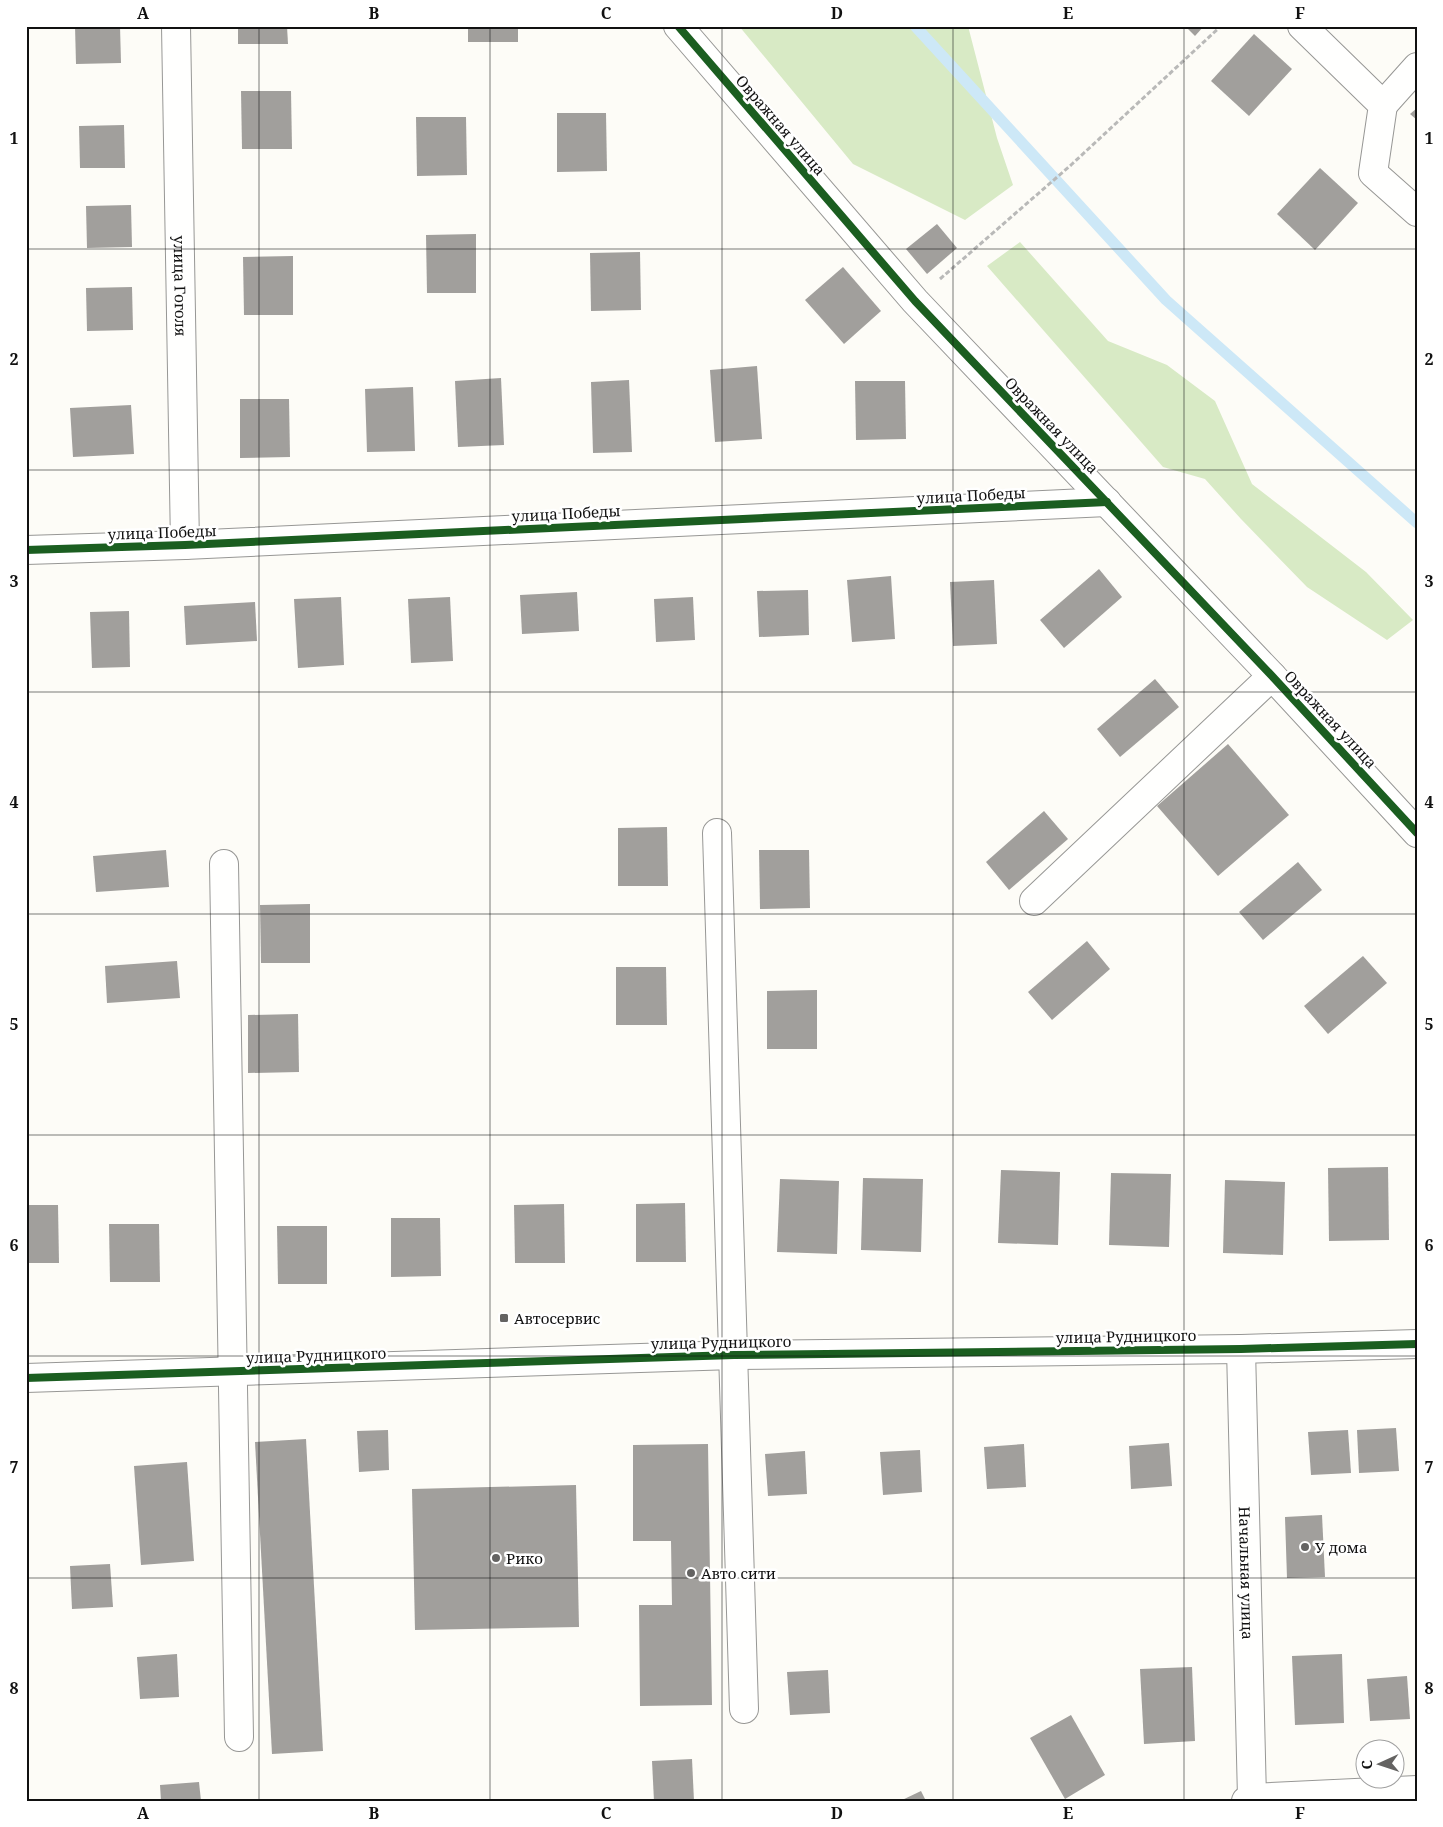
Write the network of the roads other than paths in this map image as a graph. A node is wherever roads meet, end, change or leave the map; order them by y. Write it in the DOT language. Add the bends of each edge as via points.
graph roads {
  1 [pos="176,26"];
  2 [pos="678,26"];
  3 [pos="1302,26"];
  4 [pos="1417,67"];
  5 [pos="1383,105"];
  6 [pos="1417,212"];
  7 [pos="1107,502"];
  8 [pos="186,545"];
  9 [pos="26,550"];
  10 [pos="1272,676"];
  11 [pos="717,833"];
  12 [pos="1417,833"];
  13 [pos="224,864"];
  14 [pos="1034,901"];
  15 [pos="1417,1344"];
  16 [pos="1241,1349"];
  17 [pos="734,1355"];
  18 [pos="232,1371"];
  19 [pos="26,1378"];
  20 [pos="744,1709"];
  21 [pos="239,1738"];
  22 [pos="1417,1790"];
  23 [pos="1249,1799"];
  1 -- 8 [label="street, улица Гоголя"];
  2 -- 7 [label="street, Овражная улица" via="915,301"];
  3 -- 5 [label="street"];
  4 -- 5 [label="street"];
  5 -- 6 [label="street" via="1373,173"];
  7 -- 8 [label="street, улица Победы"];
  7 -- 10 [label="street, Овражная улица"];
  8 -- 9 [label="street, улица Победы"];
  10 -- 12 [label="street, Овражная улица"];
  10 -- 14 [label="street"];
  11 -- 17 [label="street"];
  13 -- 18 [label="street"];
  15 -- 16 [label="street, улица Рудницкого"];
  16 -- 17 [label="street, улица Рудницкого"];
  16 -- 23 [label="street, Начальная улица"];
  17 -- 18 [label="street, улица Рудницкого"];
  17 -- 20 [label="street"];
  18 -- 19 [label="street, улица Рудницкого"];
  18 -- 21 [label="street"];
  22 -- 23 [label="street"];
}
